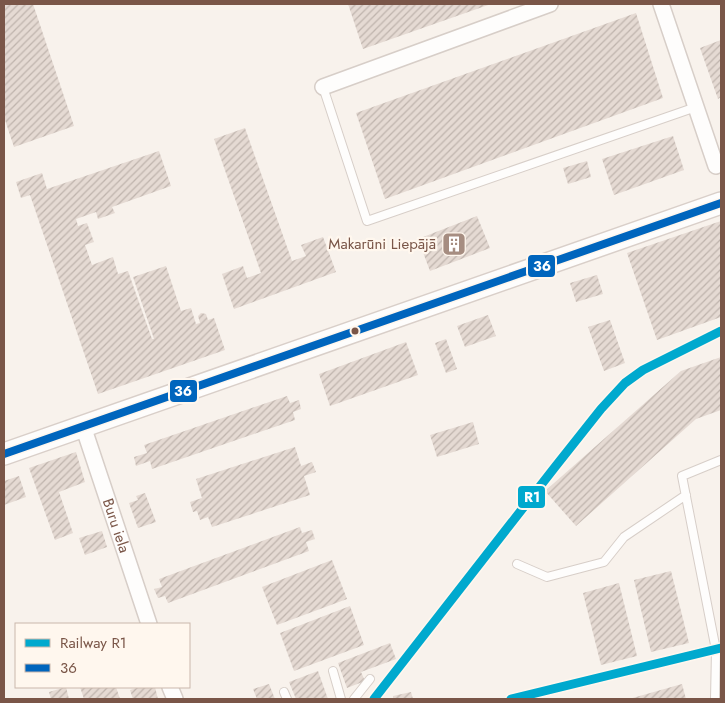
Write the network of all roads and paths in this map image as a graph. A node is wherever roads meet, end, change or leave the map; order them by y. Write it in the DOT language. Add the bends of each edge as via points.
graph roads {
  1 [pos="550,4"];
  2 [pos="661,4"];
  3 [pos="323,87"];
  4 [pos="696,107"];
  5 [pos="716,166"];
  6 [pos="721,203"];
  7 [pos="83,426"];
  8 [pos="4,454"];
  9 [pos="721,460"];
  10 [pos="686,495"];
  11 [pos="517,564"];
  12 [pos="149,623"];
  13 [pos="333,671"];
  14 [pos="370,679"];
  15 [pos="341,699"];
  16 [pos="354,699"];
  17 [pos="715,699"];
  1 -- 3 [label="street"];
  2 -- 4 [label="street"];
  3 -- 4 [label="lane" via="367,221"];
  4 -- 5 [label="street"];
  6 -- 7 [label="main road"];
  7 -- 8 [label="main road"];
  7 -- 12 [label="street, Buru iela"];
  9 -- 10 [label="lane" via="682,476"];
  10 -- 11 [label="lane" via="624,537 604,562 547,577"];
  10 -- 17 [label="lane" via="716,650"];
  13 -- 15 [label="lane"];
  14 -- 16 [label="lane"];
}
